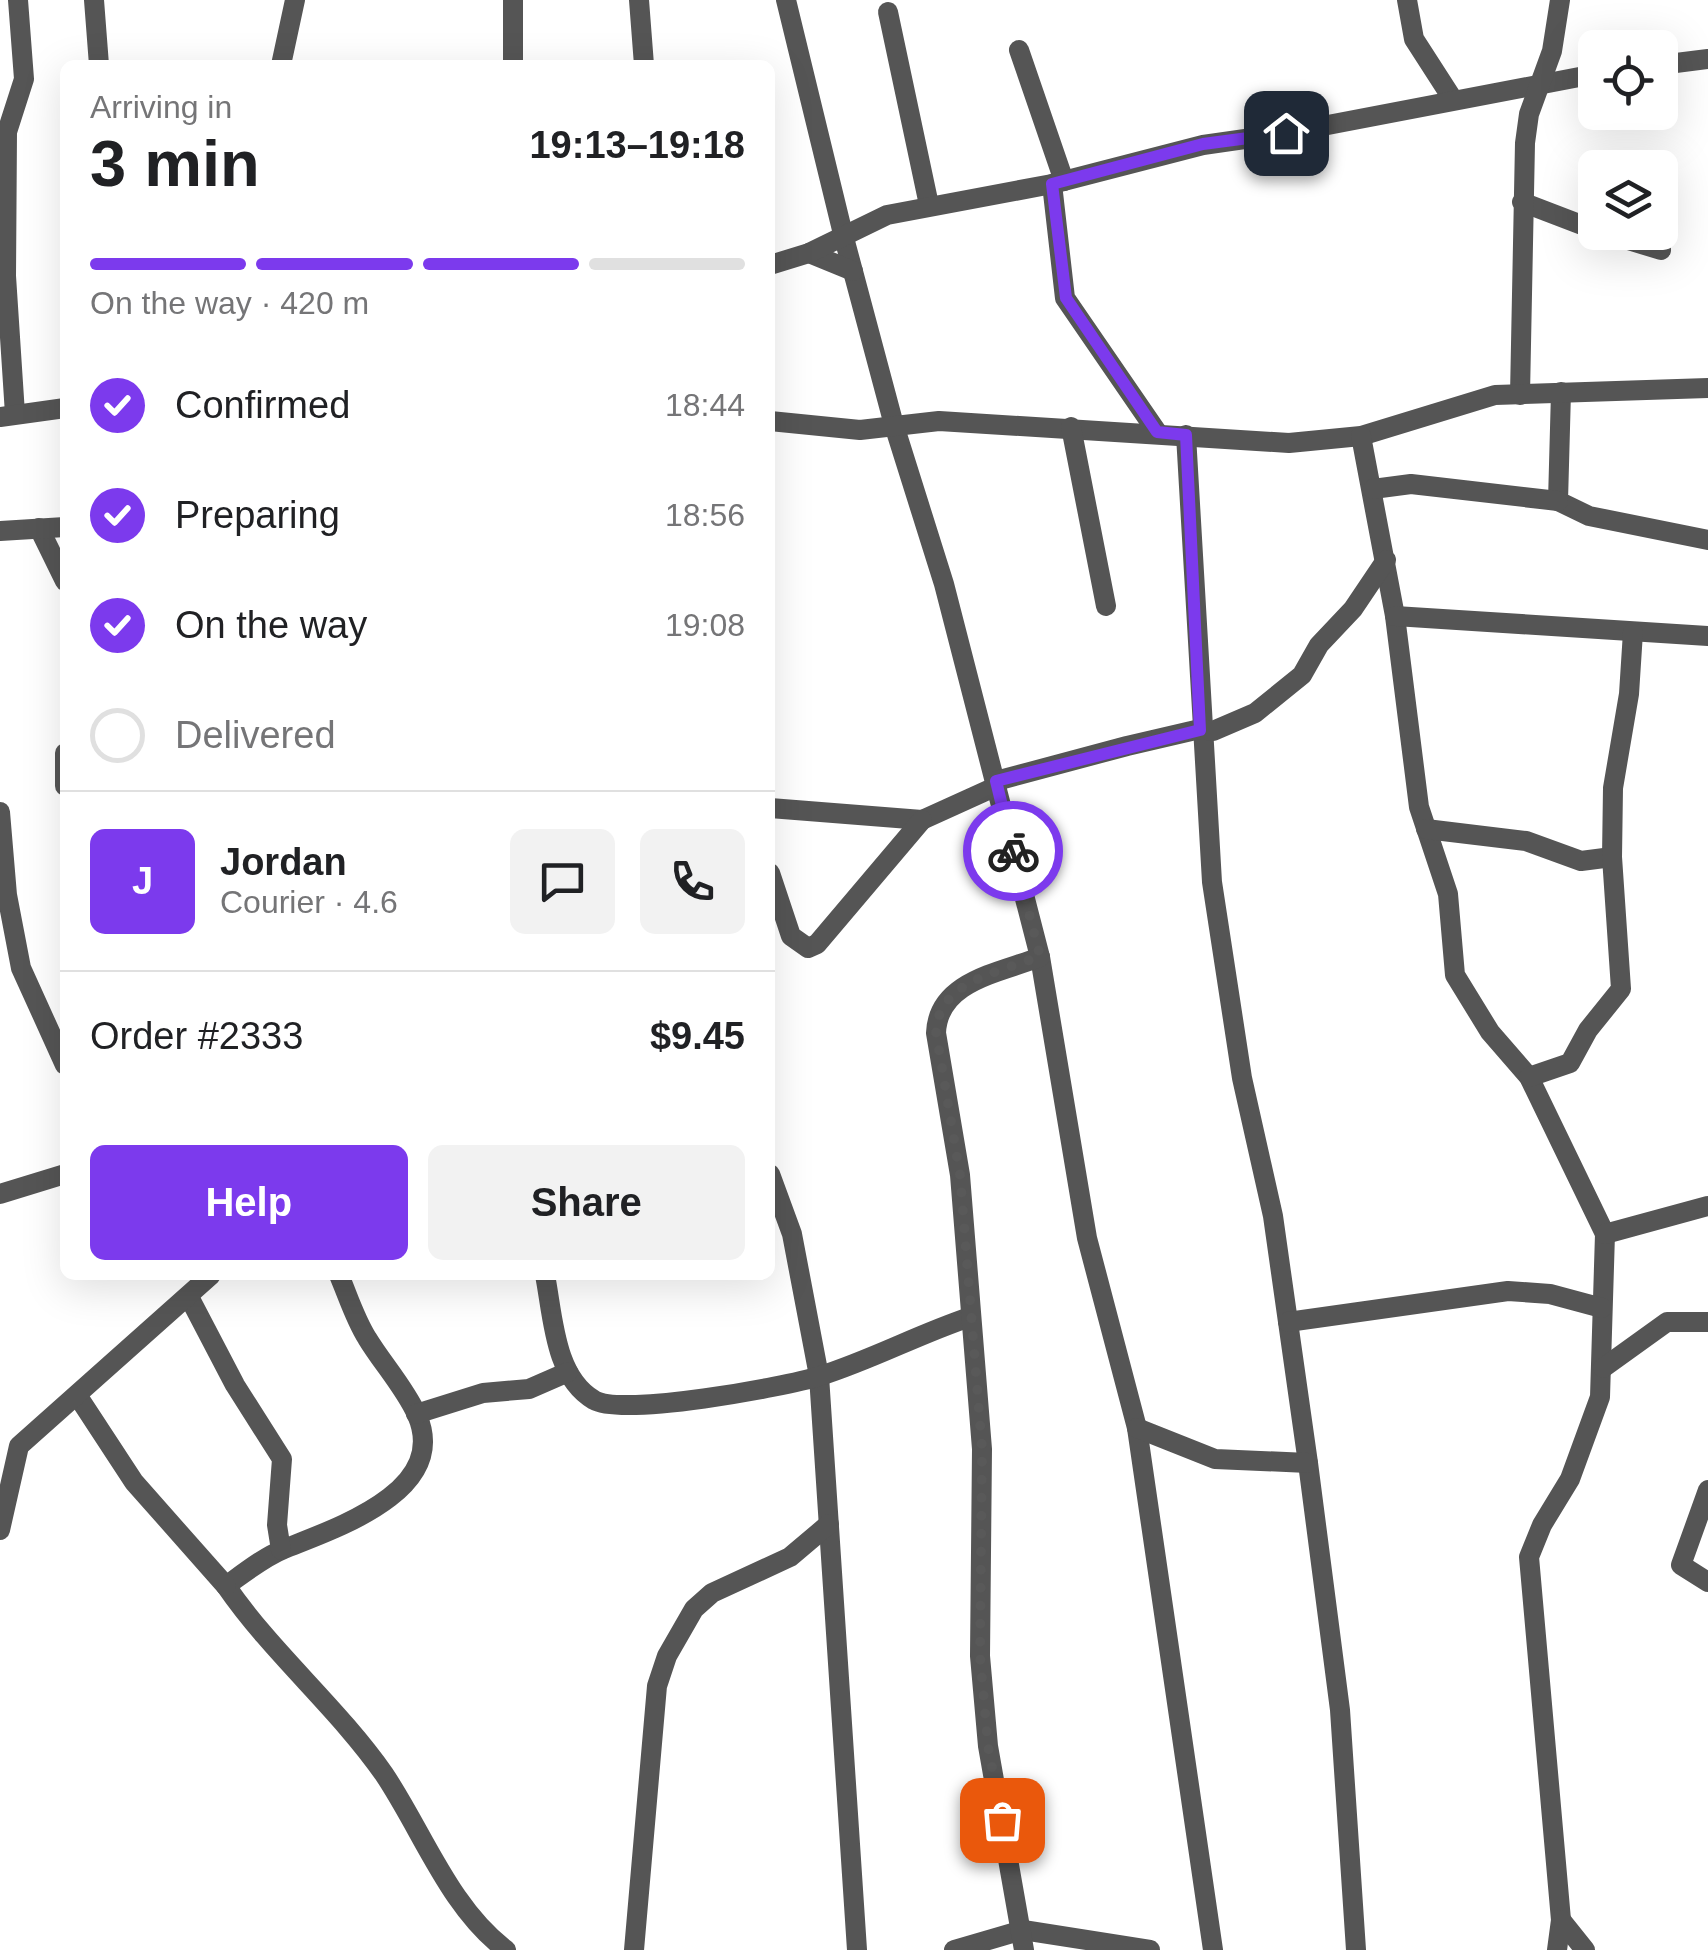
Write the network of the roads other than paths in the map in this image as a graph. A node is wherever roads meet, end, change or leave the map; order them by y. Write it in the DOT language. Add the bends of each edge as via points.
graph roads {
  1 [pos="18,0"];
  2 [pos="94,0"];
  3 [pos="295,0"];
  4 [pos="513,0"];
  5 [pos="639,0"];
  6 [pos="786,0"];
  7 [pos="1408,0"];
  8 [pos="1560,0"];
  9 [pos="888,12"];
  10 [pos="1020,50"];
  11 [pos="1708,59"];
  12 [pos="98,60"];
  13 [pos="282,60"];
  14 [pos="514,60"];
  15 [pos="644,60"];
  16 [pos="1678,63"];
  17 [pos="1578,76"];
  18 [pos="1543,81"];
  19 [pos="1452,98"];
  20 [pos="6,113"];
  21 [pos="1058,182"];
  22 [pos="1522,202"];
  23 [pos="929,206"];
  24 [pos="1578,223"];
  25 [pos="843,234"];
  26 [pos="809,253"];
  27 [pos="775,263"];
  28 [pos="853,271"];
  29 [pos="1708,388"];
  30 [pos="1561,392"];
  31 [pos="1520,395"];
  32 [pos="60,409"];
  33 [pos="8,416"];
  34 [pos="775,422"];
  35 [pos="894,425"];
  36 [pos="1071,426"];
  37 [pos="1157,432"];
  38 [pos="1186,435"];
  39 [pos="1360,436"];
  40 [pos="1373,489"];
  41 [pos="1558,502"];
  42 [pos="60,527"];
  43 [pos="40,528"];
  44 [pos="0,532"];
  45 [pos="1708,540"];
  46 [pos="1386,560"];
  47 [pos="60,572"];
  48 [pos="1106,606"];
  49 [pos="1395,616"];
  50 [pos="1633,632"];
  51 [pos="1708,636"];
  52 [pos="1200,730"];
  53 [pos="996,784"];
  54 [pos="775,808"];
  55 [pos="0,812"];
  56 [pos="922,820"];
  57 [pos="1426,829"];
  58 [pos="1612,856"];
  59 [pos="775,888"];
  60 [pos="1040,956"];
  61 [pos="60,1054"];
  62 [pos="1529,1077"];
  63 [pos="60,1176"];
  64 [pos="775,1188"];
  65 [pos="0,1194"];
  66 [pos="1708,1206"];
  67 [pos="1605,1234"];
  68 [pos="341,1280"];
  69 [pos="546,1280"];
  70 [pos="190,1287"];
  71 [pos="1602,1308"];
  72 [pos="970,1318"];
  73 [pos="1288,1322"];
  74 [pos="1708,1322"];
  75 [pos="1603,1368"];
  76 [pos="568,1372"];
  77 [pos="819,1376"];
  78 [pos="76,1395"];
  79 [pos="416,1414"];
  80 [pos="1136,1428"];
  81 [pos="1308,1464"];
  82 [pos="1708,1490"];
  83 [pos="829,1524"];
  84 [pos="0,1530"];
  85 [pos="281,1550"];
  86 [pos="1708,1582"];
  87 [pos="226,1586"];
  88 [pos="1560,1920"];
  89 [pos="1024,1940"];
  90 [pos="506,1950"];
  91 [pos="634,1950"];
  92 [pos="857,1950"];
  93 [pos="954,1950"];
  94 [pos="1150,1950"];
  95 [pos="1213,1950"];
  96 [pos="1356,1950"];
  97 [pos="1557,1950"];
  98 [pos="1585,1950"];
  1 -- 20 [label="street" via="24,79"];
  2 -- 12 [label="street"];
  3 -- 13 [label="street"];
  4 -- 14 [label="street"];
  5 -- 15 [label="street"];
  6 -- 25 [label="street"];
  7 -- 19 [label="street" via="1414,40"];
  8 -- 18 [label="street"];
  9 -- 23 [label="street"];
  10 -- 21 [label="street"];
  11 -- 16 [label="street"];
  17 -- 18 [label="street"];
  18 -- 19 [label="street"];
  18 -- 22 [label="street" via="1529,114"];
  19 -- 21 [label="street" via="1203,144"];
  20 -- 33 [label="street"];
  21 -- 23 [label="street"];
  21 -- 37 [label="street" via="1066,298"];
  22 -- 24 [label="street"];
  22 -- 31 [label="street"];
  23 -- 25 [label="street"];
  25 -- 26 [label="street"];
  25 -- 28 [label="street"];
  26 -- 27 [label="street"];
  26 -- 28 [label="street"];
  28 -- 35 [label="street"];
  29 -- 30 [label="street"];
  30 -- 31 [label="street"];
  30 -- 41 [label="street"];
  31 -- 39 [label="street" via="1473,399"];
  32 -- 33 [label="street"];
  34 -- 35 [label="street" via="841,429"];
  35 -- 36 [label="street" via="939,420"];
  35 -- 53 [label="street"];
  36 -- 37 [label="street"];
  36 -- 48 [label="street"];
  37 -- 38 [label="street"];
  38 -- 39 [label="street" via="1290,443"];
  38 -- 52 [label="street"];
  39 -- 40 [label="street"];
  40 -- 41 [label="street" via="1411,484"];
  40 -- 46 [label="street"];
  41 -- 45 [label="street" via="1589,516"];
  42 -- 43 [label="street"];
  43 -- 44 [label="street"];
  43 -- 47 [label="street"];
  46 -- 49 [label="street"];
  46 -- 52 [label="street" via="1279,698 1234,725"];
  49 -- 50 [label="street"];
  49 -- 57 [label="street"];
  50 -- 51 [label="street"];
  50 -- 58 [label="street" via="1613,788"];
  52 -- 53 [label="street"];
  52 -- 73 [label="street" via="1212,882"];
  53 -- 56 [label="street"];
  53 -- 60 [label="street"];
  54 -- 56 [label="street"];
  55 -- 61 [label="street" via="21,968"];
  56 -- 59 [label="street" via="817,944 808,948 791,936"];
  57 -- 58 [label="street" via="1526,841 1582,861"];
  57 -- 62 [label="street" via="1448,894 1455,975 1490,1032"];
  58 -- 62 [label="street" via="1621,989 1570,1063"];
  60 -- 72 [label="street" via="955,990 936,1014 960,1175"];
  60 -- 80 [label="street" via="1083,1219"];
  62 -- 67 [label="street"];
  63 -- 65 [label="street"];
  64 -- 77 [label="street" via="792,1234"];
  66 -- 67 [label="street"];
  67 -- 71 [label="street"];
  68 -- 79 [label="street" via="364,1334"];
  69 -- 76 [label="street"];
  70 -- 78 [label="street"];
  70 -- 85 [label="street" via="235,1385 282,1459"];
  71 -- 73 [label="street" via="1508,1291"];
  71 -- 75 [label="street"];
  72 -- 77 [label="street"];
  72 -- 89 [label="street" via="982,1448 980,1656 988,1746"];
  73 -- 81 [label="street"];
  74 -- 75 [label="street" via="1667,1322"];
  75 -- 88 [label="street" via="1584,1444 1530,1558"];
  76 -- 77 [label="street" via="596,1402 630,1407"];
  76 -- 79 [label="street" via="529,1390 483,1393"];
  77 -- 83 [label="street"];
  78 -- 84 [label="street" via="19,1446"];
  78 -- 87 [label="street" via="134,1482"];
  79 -- 85 [label="street" via="425,1446 420,1464 397,1490 332,1533"];
  80 -- 81 [label="street" via="1214,1459"];
  80 -- 95 [label="street"];
  81 -- 96 [label="street" via="1340,1710"];
  82 -- 86 [label="street" via="1681,1564"];
  83 -- 91 [label="street" via="790,1557 712,1593 681,1626 666,1656 657,1686"];
  83 -- 92 [label="street"];
  85 -- 87 [label="street"];
  87 -- 90 [label="street" via="383,1773 458,1898"];
  88 -- 97 [label="street"];
  88 -- 98 [label="street"];
  89 -- 93 [label="street"];
  89 -- 94 [label="street"];
}
